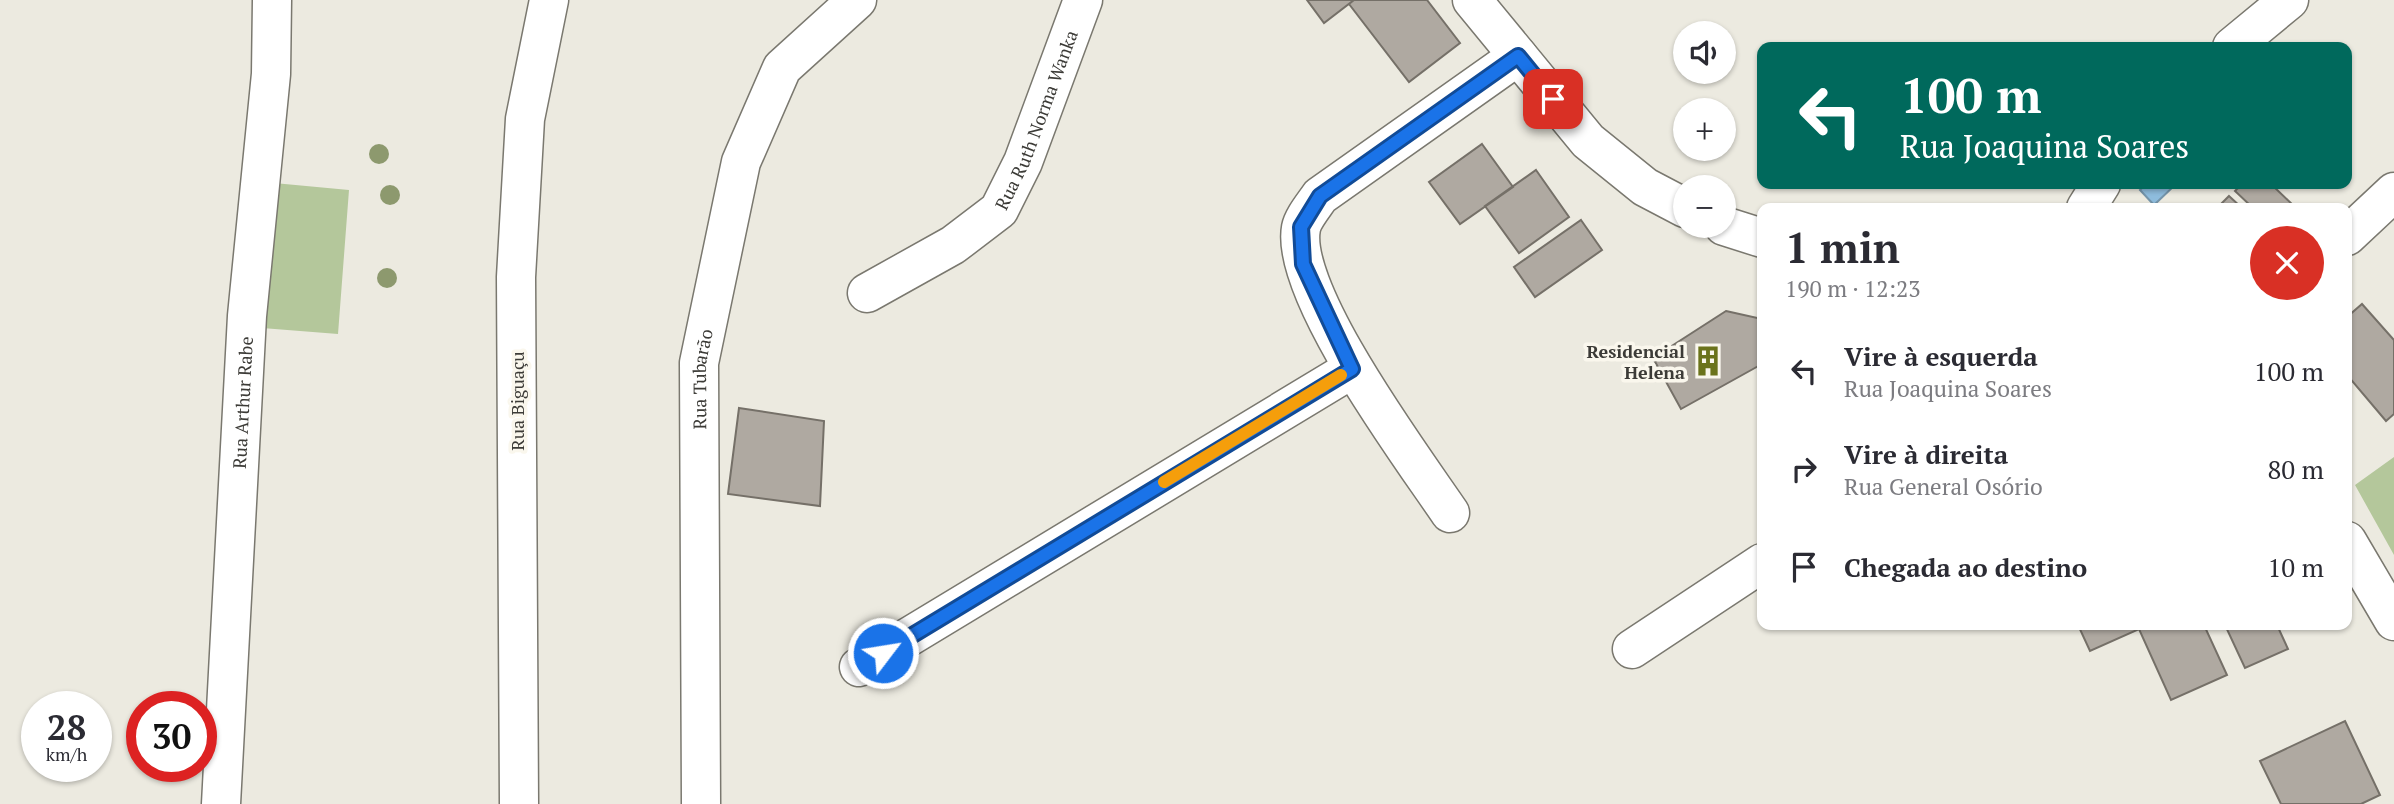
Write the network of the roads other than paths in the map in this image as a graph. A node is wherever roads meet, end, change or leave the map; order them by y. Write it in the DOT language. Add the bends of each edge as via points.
graph roads {
  1 [pos="272,0"];
  2 [pos="549,0"];
  3 [pos="857,0"];
  4 [pos="1083,0"];
  5 [pos="1472,0"];
  6 [pos="2289,0"];
  7 [pos="2238,42"];
  8 [pos="1518,56"];
  9 [pos="2394,192"];
  10 [pos="1673,202"];
  11 [pos="1736,230"];
  12 [pos="2352,231"];
  13 [pos="1757,236"];
  14 [pos="867,293"];
  15 [pos="1352,369"];
  16 [pos="1450,513"];
  17 [pos="2352,550"];
  18 [pos="1757,566"];
  19 [pos="2394,621"];
  20 [pos="1632,649"];
  21 [pos="859,667"];
  22 [pos="221,804"];
  23 [pos="519,804"];
  24 [pos="701,804"];
  1 -- 22 [label="street, Rua Arthur Rabe" via="271,74 247,316"];
  2 -- 23 [label="street, Rua Biguaçu" via="525,119 516,277"];
  3 -- 24 [label="street, Rua Tubarão" via="782,68 776,80 741,162 699,363"];
  4 -- 14 [label="street, Rua Ruth Norma Wanka" via="1023,162 999,210 953,245"];
  5 -- 8 [label="street"];
  6 -- 7 [label="street"];
  8 -- 10 [label="street" via="1588,141 1646,187"];
  8 -- 15 [label="street" via="1320,196 1301,227 1303,264"];
  9 -- 12 [label="street"];
  11 -- 13 [label="street"];
  15 -- 16 [label="street"];
  15 -- 21 [label="street"];
  17 -- 19 [label="street"];
  18 -- 20 [label="street"];
}
